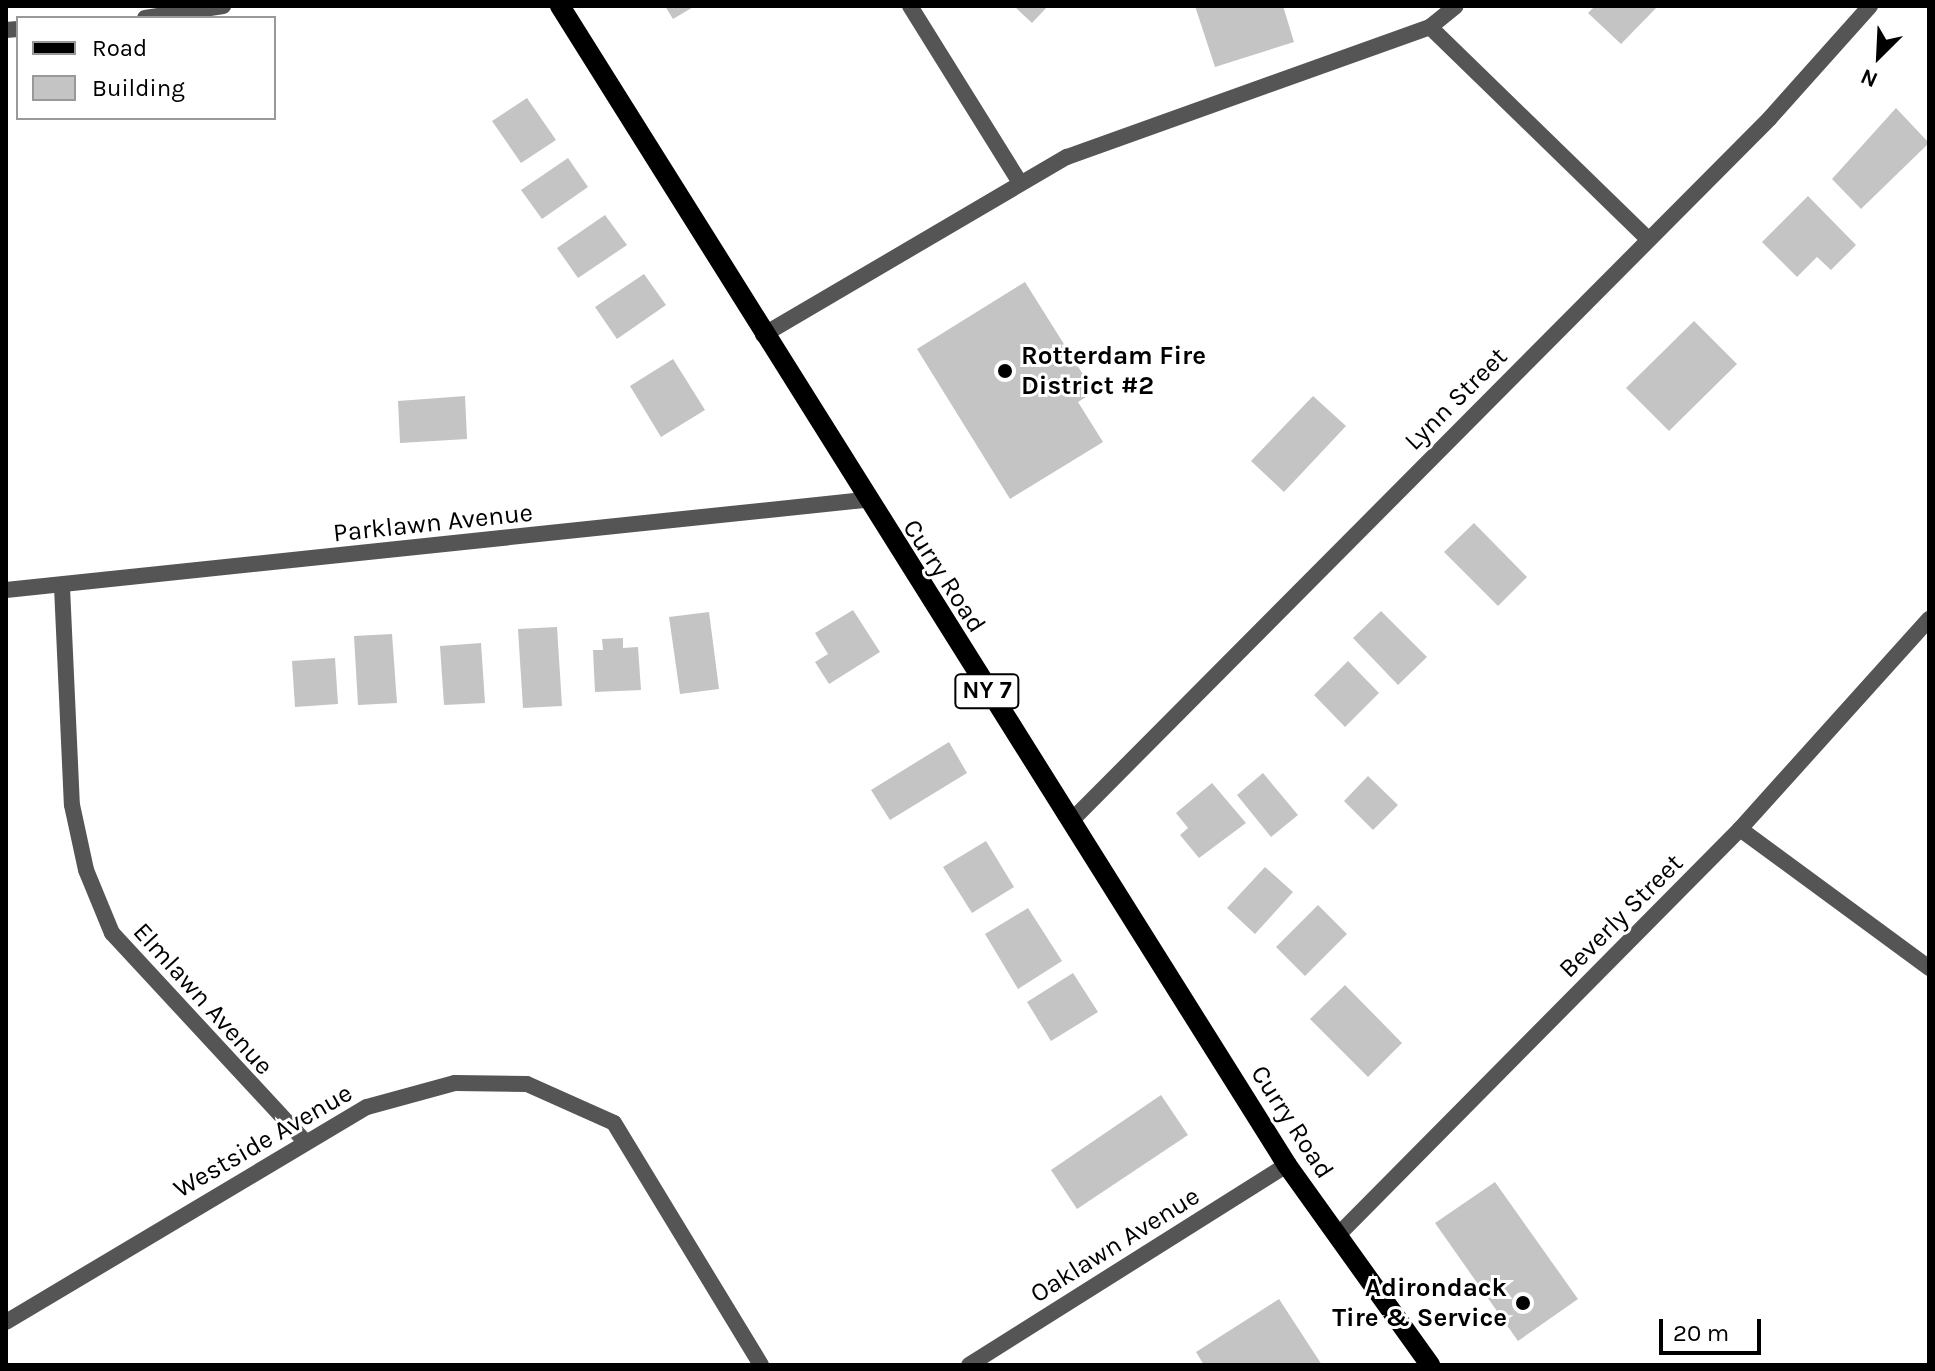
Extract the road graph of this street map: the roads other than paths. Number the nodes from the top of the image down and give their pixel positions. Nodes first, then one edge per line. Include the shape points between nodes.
1 (223, 6) edge
2 (560, 6) edge
3 (910, 6) edge
4 (1456, 6) edge
5 (1870, 6) edge
6 (158, 16) edge
7 (1430, 27) junction
8 (1020, 183) junction
9 (1648, 239) junction
10 (763, 335) junction
11 (864, 500) junction
12 (62, 587) junction
13 (6, 590) edge
14 (1929, 619) edge
15 (1071, 821) junction
16 (1740, 829) junction
17 (1929, 968) edge
18 (304, 1140) junction
19 (1287, 1165) junction
20 (1337, 1236) junction
21 (6, 1322) edge
22 (761, 1365) edge
23 (969, 1365) edge
24 (1430, 1365) edge

1 - 6 street
2 - 10 main road, Curry Road / NY 7
3 - 8 street
4 - 7 street
5 - 9 street, Lynn Street
7 - 8 street via 1067,157
7 - 9 street
8 - 10 street
9 - 15 street, Lynn Street
10 - 11 main road, Curry Road / NY 7
11 - 12 street, Parklawn Avenue
11 - 15 main road, Curry Road / NY 7
12 - 13 street, Parklawn Avenue
12 - 18 street, Elmlawn Avenue via 72,805 86,870 112,933
14 - 16 street, Beverly Street
15 - 19 main road, Curry Road / NY 7
16 - 17 street
16 - 20 street, Beverly Street
18 - 21 street, Westside Avenue
18 - 22 street, Westside Avenue via 367,1107 455,1083 527,1084 614,1123
19 - 20 main road, Curry Road / NY 7
19 - 23 street, Oaklawn Avenue
20 - 24 main road, Curry Road / NY 7

